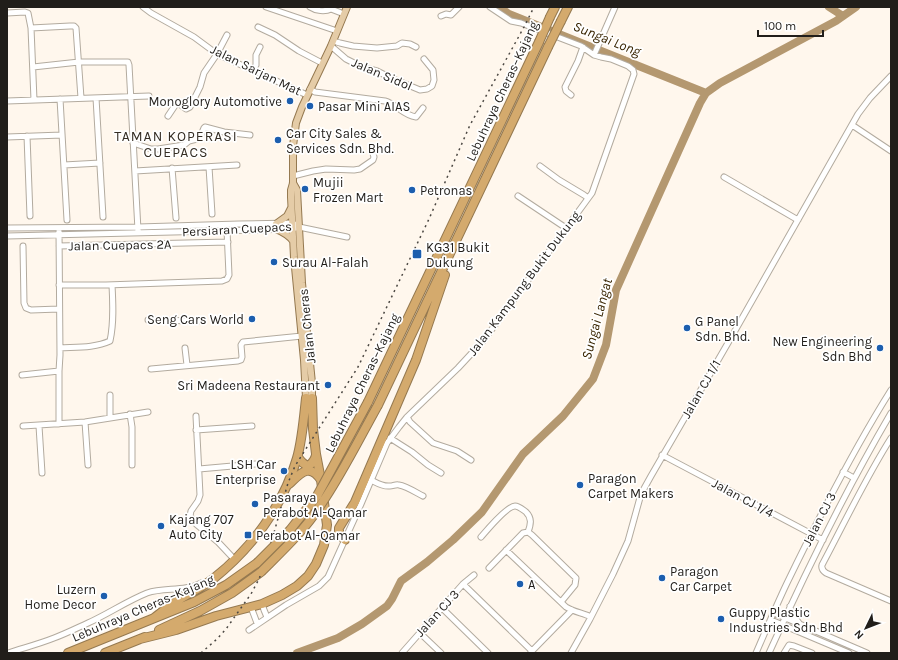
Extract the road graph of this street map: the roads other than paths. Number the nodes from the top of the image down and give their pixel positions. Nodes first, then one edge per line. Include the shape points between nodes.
1 (143, 7) edge
2 (266, 7) edge
3 (310, 7) edge
4 (347, 7) edge
5 (459, 7) edge
6 (490, 7) edge
7 (555, 7) edge
8 (568, 7) edge
9 (615, 7) edge
10 (7, 13) edge
11 (344, 14) junction
12 (441, 16) dead end
13 (258, 27) dead end
14 (31, 28) junction
15 (337, 31) junction
16 (226, 34) dead end
17 (332, 44) junction
18 (260, 47) dead end
19 (416, 47) dead end
20 (583, 48) junction
21 (217, 54) junction
22 (595, 54) junction
23 (424, 60) dead end
24 (79, 62) junction
25 (322, 63) junction
26 (33, 67) junction
27 (253, 70) junction
28 (891, 76) edge
29 (308, 92) junction
30 (572, 95) dead end
31 (149, 96) dead end
32 (131, 97) junction
33 (81, 98) junction
34 (96, 98) junction
35 (60, 99) junction
36 (34, 100) junction
37 (7, 101) edge
38 (424, 108) dead end
39 (168, 116) dead end
40 (852, 125) junction
41 (62, 134) junction
42 (250, 135) dead end
43 (27, 136) junction
44 (7, 137) edge
45 (133, 143) junction
46 (372, 150) dead end
47 (891, 151) edge
48 (100, 163) junction
49 (64, 165) junction
50 (237, 165) dead end
51 (540, 166) dead end
52 (208, 167) junction
53 (172, 168) junction
54 (135, 171) junction
55 (724, 177) dead end
56 (293, 180) junction
57 (518, 196) dead end
58 (588, 198) junction
59 (292, 207) junction
60 (212, 214) dead end
61 (30, 216) dead end
62 (103, 217) dead end
63 (176, 218) dead end
64 (67, 220) dead end
65 (798, 220) junction
66 (276, 226) junction
67 (295, 226) junction
68 (138, 227) junction
69 (7, 228) edge
70 (59, 228) junction
71 (566, 228) junction
72 (227, 230) junction
73 (139, 233) junction
74 (59, 235) junction
75 (7, 236) edge
76 (347, 237) dead end
77 (457, 238) junction
78 (293, 241) junction
79 (228, 242) junction
80 (23, 246) dead end
81 (59, 246) junction
82 (59, 285) junction
83 (112, 285) junction
84 (59, 309) junction
85 (148, 320) dead end
86 (198, 321) dead end
87 (302, 336) junction
88 (60, 348) junction
89 (185, 348) dead end
90 (187, 365) junction
91 (151, 369) dead end
92 (59, 371) junction
93 (22, 375) dead end
94 (891, 390) edge
95 (110, 394) dead end
96 (309, 398) junction
97 (148, 412) dead end
98 (130, 414) junction
99 (891, 414) edge
100 (196, 416) dead end
101 (407, 417) junction
102 (110, 418) junction
103 (85, 422) junction
104 (59, 424) junction
105 (23, 426) dead end
106 (40, 426) junction
107 (252, 426) dead end
108 (196, 430) junction
109 (390, 438) junction
110 (891, 438) edge
111 (316, 454) junction
112 (662, 455) junction
113 (298, 457) junction
114 (471, 460) dead end
115 (255, 464) dead end
116 (88, 465) dead end
117 (132, 465) dead end
118 (199, 469) junction
119 (843, 472) junction
120 (42, 473) dead end
121 (441, 473) dead end
122 (854, 478) junction
123 (322, 480) junction
124 (371, 480) junction
125 (287, 486) junction
126 (423, 496) dead end
127 (528, 532) junction
128 (811, 534) junction
129 (481, 536) dead end
130 (345, 540) junction
131 (823, 540) junction
132 (506, 550) junction
133 (235, 560) junction
134 (489, 568) dead end
135 (474, 575) dead end
136 (215, 577) junction
137 (463, 584) junction
138 (891, 601) edge
139 (561, 602) junction
140 (262, 604) junction
141 (790, 606) junction
142 (251, 607) junction
143 (442, 608) junction
144 (572, 610) junction
145 (774, 613) junction
146 (267, 617) junction
147 (591, 617) junction
148 (154, 618) junction
149 (785, 618) junction
150 (770, 620) junction
151 (257, 623) junction
152 (800, 624) junction
153 (782, 625) junction
154 (249, 630) dead end
155 (793, 630) junction
156 (420, 633) junction
157 (776, 637) junction
158 (140, 639) junction
159 (532, 652) edge
160 (8, 653) edge
161 (68, 653) edge
162 (105, 653) edge
163 (402, 653) edge
164 (441, 653) edge
165 (488, 653) edge
166 (571, 653) edge
167 (756, 653) edge
168 (769, 653) edge
169 (784, 653) edge
170 (812, 653) edge
171 (849, 653) edge
172 (867, 653) edge

1 - 21 street, Jalan Sarjan Mat via 194,37
2 - 15 street
3 - 11 street via 326,11 331,9
4 - 11 main road, Jalan Cheras
5 - 12 street via 452,14
6 - 20 street via 511,21
7 - 148 highway, Lebuhraya Cheras–Kajang, bridge via 368,402 317,496 290,530 257,563 226,585 194,602
8 - 77 highway, Lebuhraya Cheras–Kajang, bridge
9 - 22 street
10 - 14 street via 28,13
11 - 15 main road, Jalan Cheras
13 - 25 street
14 - 24 street via 74,26
14 - 26 street
15 - 17 main road, Jalan Cheras
16 - 21 street
17 - 19 street via 377,48 402,43
17 - 23 street, Jalan Sidol via 346,59 420,90 432,86 434,80 433,70
17 - 25 main road, Jalan Cheras
18 - 27 street
20 - 22 street
20 - 30 street via 565,87
21 - 27 street, Jalan Sarjan Mat
21 - 39 street via 204,73 190,107 186,109 178,103
22 - 58 street, Jalan Kampung Bukit Dukung via 628,66 634,74 592,193
24 - 26 street
24 - 32 street via 128,62
24 - 33 street
25 - 29 main road, Jalan Cheras
26 - 36 street
27 - 29 street, Jalan Sarjan Mat via 275,81
28 - 40 street, Jalan CJ 1/1 via 867,102
29 - 38 street, Jalan Sarjan Mat via 390,102 413,117
29 - 56 main road, Jalan Cheras via 295,128
31 - 32 street
32 - 34 street
32 - 45 street
33 - 34 street
33 - 35 street
34 - 48 street
35 - 36 street
35 - 41 street
36 - 37 street
40 - 47 street
40 - 65 street, Jalan CJ 1/1
41 - 43 street
41 - 49 street
42 - 45 street via 206,127 197,139 184,145 151,149
43 - 44 street
43 - 61 street
45 - 54 street
46 - 56 street via 373,160 360,169 313,171
48 - 49 street
48 - 62 street
49 - 64 street
50 - 52 street
51 - 58 street
52 - 53 street
52 - 60 street
53 - 54 street
53 - 63 street
54 - 68 street
55 - 65 street
56 - 59 main road, Jalan Cheras
56 - 67 main road, Jalan Cheras via 297,190
57 - 71 street
58 - 71 street, Jalan Kampung Bukit Dukung
59 - 66 main road
59 - 67 main road, Jalan Cheras
65 - 112 street, Jalan CJ 1/1
66 - 67 street, Persiaran Cuepacs
66 - 68 street, Persiaran Cuepacs
66 - 72 street, Persiaran Cuepacs
66 - 78 main road
67 - 76 street, Persiaran Cuepacs
67 - 78 main road, Jalan Cheras
67 - 96 main road, Jalan Cheras via 312,383
68 - 70 street, Persiaran Cuepacs
68 - 73 street
69 - 70 street, Persiaran Cuepacs
70 - 74 street
71 - 101 street, Jalan Kampung Bukit Dukung via 484,340
72 - 73 street, Persiaran Cuepacs
72 - 79 street
73 - 74 street, Persiaran Cuepacs
74 - 75 street, Persiaran Cuepacs
74 - 81 street
77 - 130 highway via 416,360 355,502 339,528 339,534
77 - 158 highway, Lebuhraya Cheras–Kajang, bridge via 378,406 320,507 297,537 261,572 232,593
78 - 87 main road, Jalan Cheras
79 - 81 street, Jalan Cuepacs 2A
79 - 83 street via 229,275 222,281
80 - 84 street via 26,308
81 - 82 street
82 - 83 street
82 - 84 street
83 - 88 street via 110,340 86,347
84 - 88 street
85 - 86 street
87 - 90 street via 243,342 241,360
87 - 96 main road, Jalan Cheras
88 - 92 street
89 - 90 street
90 - 91 street
92 - 93 street
92 - 104 street
94 - 119 street, Jalan CJ 3
95 - 102 street
96 - 111 highway
96 - 113 highway
97 - 98 street
98 - 102 street
98 - 117 street
99 - 122 street, Jalan CJ 3
100 - 108 street
101 - 109 street, Jalan Kampung Bukit Dukung
101 - 114 street via 434,443 458,451
102 - 103 street
103 - 104 street
103 - 116 street
104 - 106 street
105 - 106 street
106 - 120 street
107 - 108 street
108 - 118 street
109 - 121 street
109 - 124 street, Jalan Kampung Bukit Dukung
110 - 138 street via 822,565 822,570
111 - 113 highway via 315,460 308,466
111 - 123 highway
112 - 128 street, Jalan CJ 1/4
112 - 147 street, Jalan CJ 1/1 via 643,489 628,540
113 - 125 highway
115 - 118 street
118 - 133 street via 200,495 190,516
119 - 122 street
119 - 128 street, Jalan CJ 3
122 - 131 street, Jalan CJ 3
123 - 125 highway via 313,472 307,471
123 - 140 highway via 327,525 324,545 316,564 297,586
124 - 126 street via 386,486 400,485
124 - 130 street, Jalan Kampung Bukit Dukung
125 - 133 highway via 258,535
127 - 129 street via 531,519 519,507 514,506 508,508
127 - 132 street via 523,533
127 - 139 street via 576,578 575,585
128 - 131 street, Jalan CJ 1/4
128 - 145 street, Jalan CJ 3
130 - 146 street, Jalan Kampung Bukit Dukung via 328,577 319,586
131 - 141 street, Jalan CJ 3
132 - 134 street
132 - 139 street
133 - 136 highway
135 - 137 street, Jalan CJ 3
136 - 148 highway
136 - 160 street via 188,588 153,591 54,638
137 - 143 street, Jalan CJ 3
137 - 159 street
139 - 144 street
140 - 142 highway
140 - 146 street
141 - 149 street, Jalan CJ 3
141 - 152 street
142 - 151 street
142 - 158 highway
143 - 156 street, Jalan CJ 3
143 - 165 street
144 - 147 street
144 - 159 street
145 - 149 street
145 - 150 street, Jalan CJ 3
146 - 151 street, Jalan Kampung Bukit Dukung
147 - 166 street, Jalan CJ 1/1
148 - 161 highway, Lebuhraya Cheras–Kajang
149 - 152 street
149 - 153 street, Jalan CJ 3
150 - 153 street
150 - 167 street, Jalan CJ 3
151 - 154 street, Jalan Kampung Bukit Dukung
152 - 172 street
153 - 155 street
153 - 157 street, Jalan CJ 3
155 - 157 street
155 - 171 street
156 - 163 street, Jalan CJ 3
156 - 164 street
157 - 168 street, Jalan CJ 3
158 - 162 highway, Lebuhraya Cheras–Kajang
169 - 170 street via 789,646

